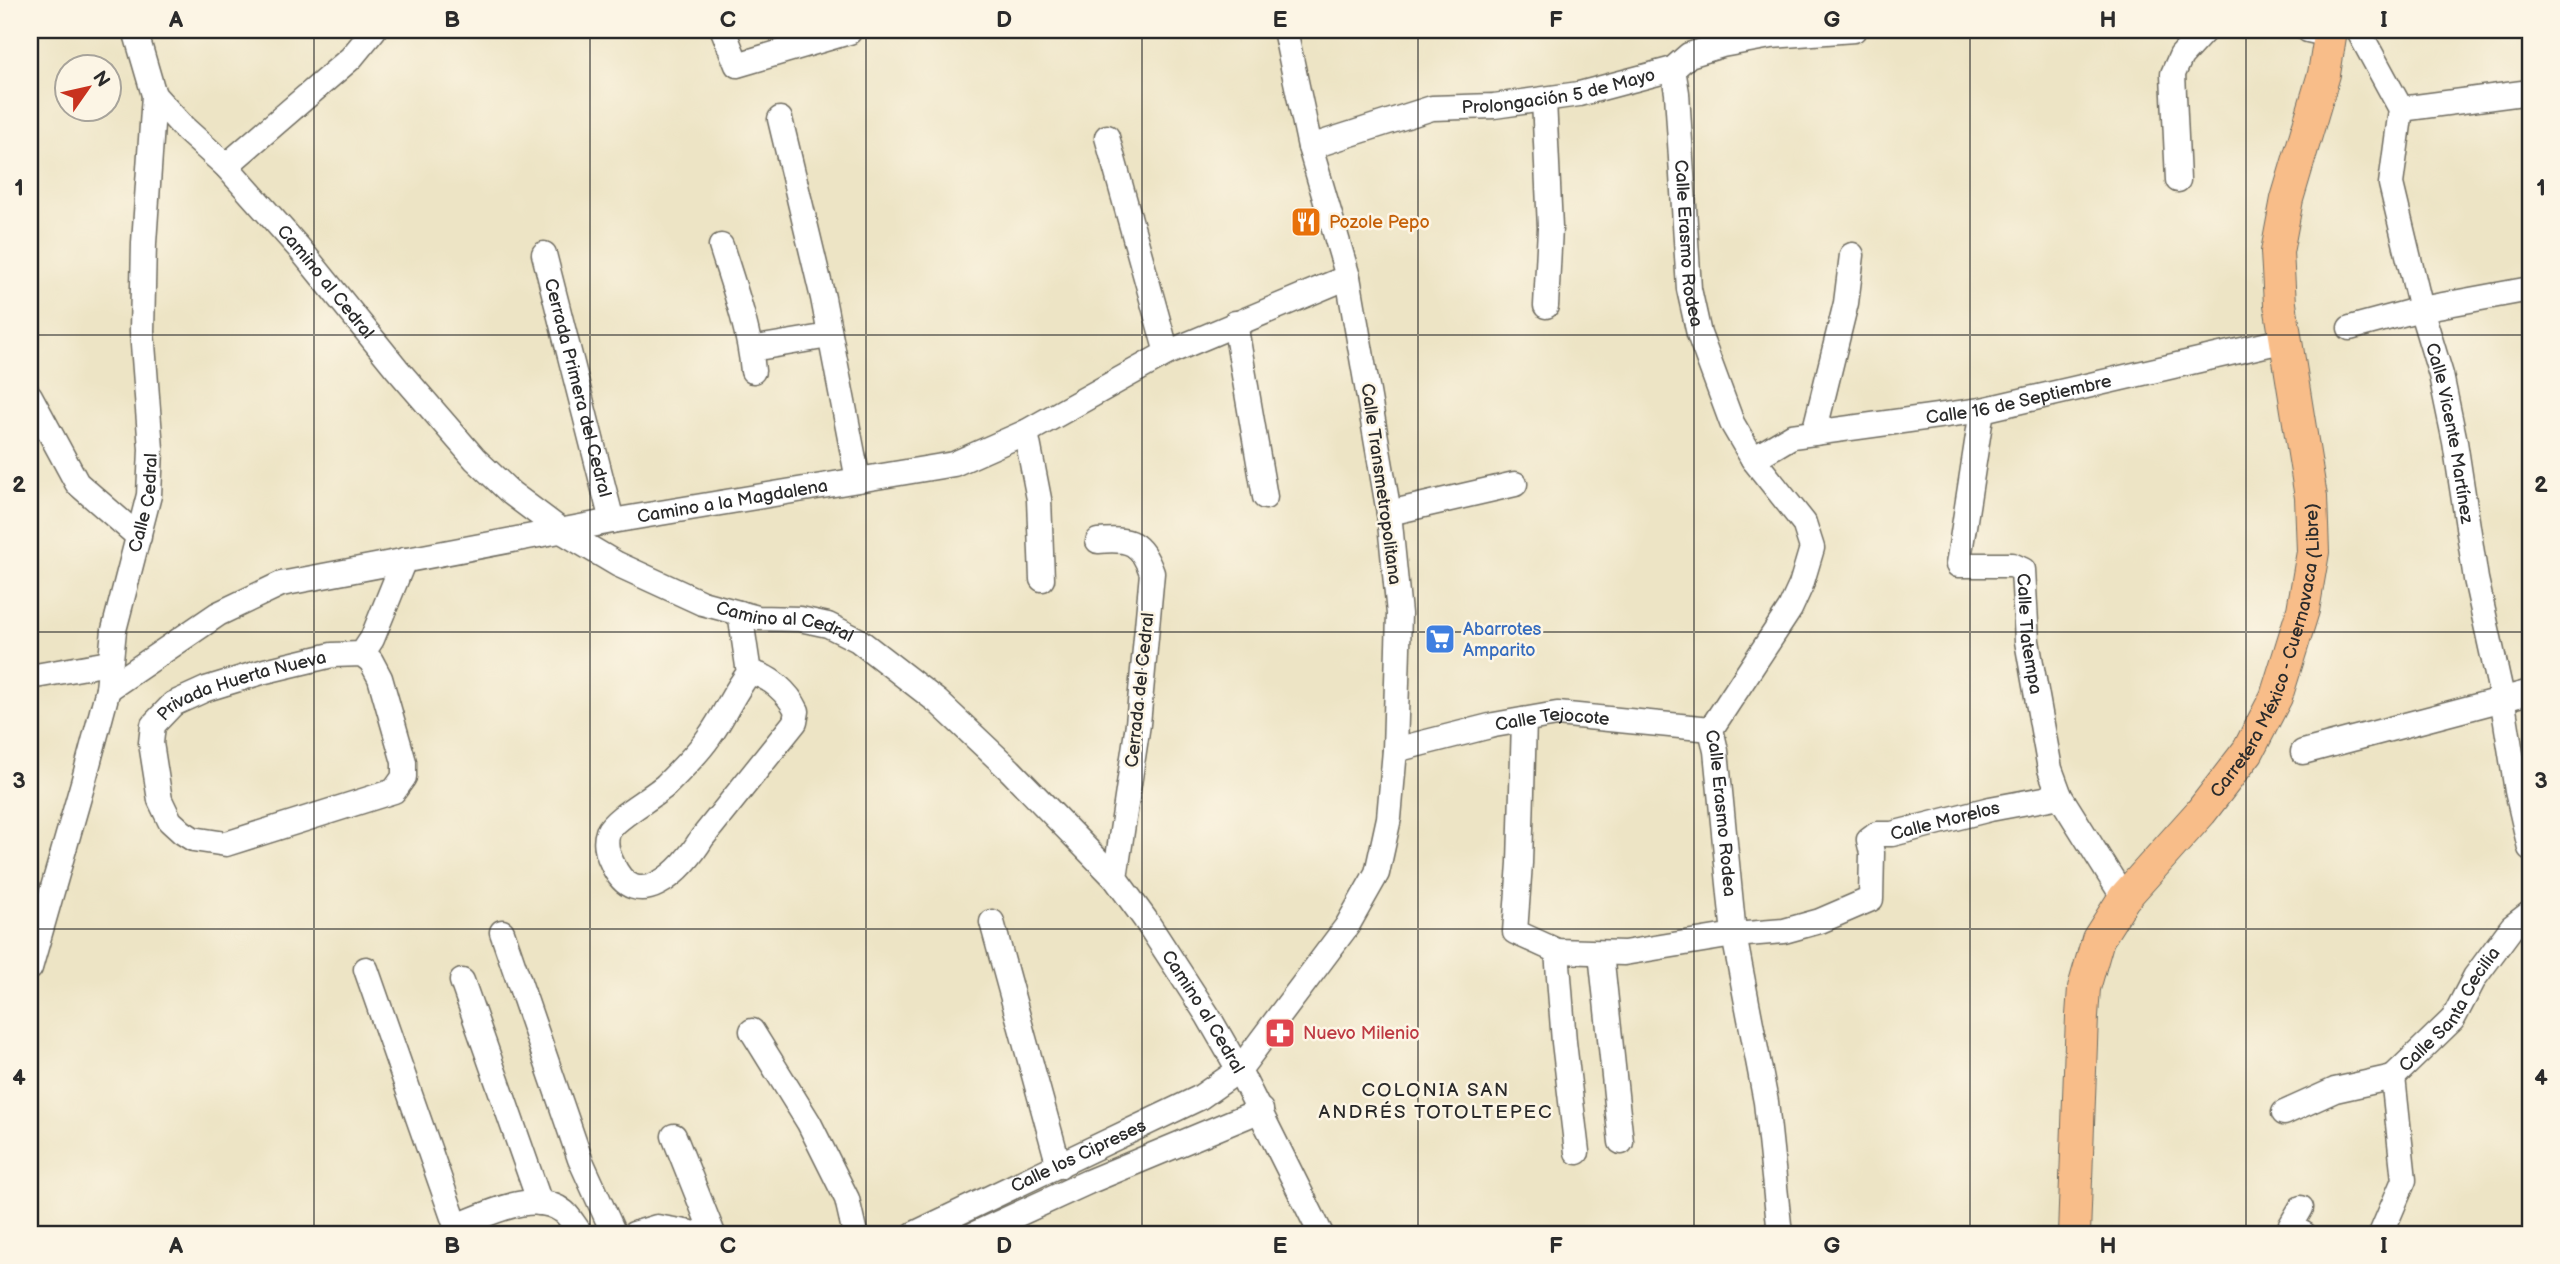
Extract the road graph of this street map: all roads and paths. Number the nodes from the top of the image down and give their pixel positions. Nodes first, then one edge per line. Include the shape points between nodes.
1 (135, 30) edge
2 (374, 30) edge
3 (723, 30) edge
4 (848, 30) edge
5 (1285, 30) edge
6 (2205, 30) edge
7 (1848, 31) edge
8 (2332, 31) edge
9 (1673, 69) junction
10 (2530, 92) edge
11 (154, 95) junction
12 (1545, 100) junction
13 (2401, 109) junction
14 (780, 119) dead end
15 (1107, 137) dead end
16 (1310, 147) junction
17 (226, 166) junction
18 (2178, 180) dead end
19 (721, 246) dead end
20 (544, 254) dead end
21 (1852, 255) dead end
22 (1348, 276) junction
23 (2530, 289) edge
24 (1546, 306) dead end
25 (2421, 309) junction
26 (1235, 323) junction
27 (2350, 328) dead end
28 (829, 336) junction
29 (2286, 340) junction
30 (1167, 353) junction
31 (30, 396) edge
32 (1982, 410) junction
33 (1026, 432) junction
34 (1814, 433) junction
35 (1753, 459) junction
36 (858, 480) junction
37 (1515, 484) dead end
38 (1265, 497) dead end
39 (1389, 513) junction
40 (612, 521) junction
41 (563, 531) junction
42 (139, 537) junction
43 (1098, 541) dead end
44 (404, 560) junction
45 (1042, 579) dead end
46 (740, 613) junction
47 (362, 654) junction
48 (109, 663) junction
49 (749, 674) junction
50 (30, 677) edge
51 (107, 689) junction
52 (2530, 692) edge
53 (2502, 697) junction
54 (1524, 720) junction
55 (1712, 729) junction
56 (1395, 750) junction
57 (2303, 752) dead end
58 (2060, 796) junction
59 (2530, 848) edge
60 (1115, 878) junction
61 (2124, 898) junction
62 (2530, 914) edge
63 (992, 922) dead end
64 (502, 932) dead end
65 (1734, 935) junction
66 (1557, 951) junction
67 (1601, 953) junction
68 (30, 968) edge
69 (366, 970) dead end
70 (462, 981) dead end
71 (752, 1031) dead end
72 (1239, 1070) junction
73 (2393, 1077) junction
74 (1261, 1110) junction
75 (2284, 1113) dead end
76 (674, 1136) dead end
77 (1621, 1142) dead end
78 (1577, 1152) dead end
79 (1059, 1166) junction
80 (540, 1203) junction
81 (2301, 1208) dead end
82 (456, 1230) edge
83 (581, 1234) edge
84 (614, 1234) edge
85 (634, 1234) edge
86 (697, 1234) edge
87 (713, 1234) edge
88 (855, 1234) edge
89 (914, 1234) edge
90 (975, 1234) edge
91 (1321, 1234) edge
92 (1780, 1234) edge
93 (2074, 1234) edge
94 (2304, 1234) edge
95 (2381, 1234) edge

1 - 11 street, Calle Cedral
2 - 17 street via 351,58
3 - 4 street via 737,65
5 - 16 street, Calle Transmetropolitana
6 - 18 street via 2181,56 2173,74
7 - 9 street, Prolongación 5 de Mayo via 1771,36 1723,45 1689,55
8 - 13 street
8 - 29 main road, Carretera México - Cuernavaca (Libre) via 2280,225 2278,278
9 - 12 street, Prolongación 5 de Mayo
9 - 35 street, Calle Erasmo Rodea via 1689,289 1715,381 1732,424
10 - 13 street
11 - 17 street, Camino al Cedral
11 - 42 street, Calle Cedral via 142,331 151,449 149,495
12 - 16 street, Prolongación 5 de Mayo via 1432,108
12 - 24 street via 1550,228
13 - 25 street, Calle Vicente Martínez via 2391,184
14 - 28 street
15 - 30 street
16 - 22 street, Calle Transmetropolitana
17 - 41 street, Camino al Cedral via 475,458 511,493
19 - 28 street via 752,360
20 - 40 street, Cerrada Primera del Cedral
21 - 34 street via 1846,303
22 - 26 street, Camino a la Magdalena
22 - 39 street, Calle Transmetropolitana
23 - 25 street
25 - 27 street
25 - 53 street, Calle Vicente Martínez via 2441,375 2476,579
26 - 30 street, Camino a la Magdalena
26 - 38 street
28 - 36 street
29 - 32 street, Calle 16 de Septiembre
29 - 61 main road, Carretera México - Cuernavaca (Libre) via 2313,524 2294,642 2276,696 2248,751 2202,812
30 - 33 street, Camino a la Magdalena
31 - 42 street via 77,483
32 - 34 street, Calle 16 de Septiembre
32 - 58 street, Calle Tlatempa via 1958,565 2012,565 2023,570 2027,641 2045,747
33 - 36 street, Camino a la Magdalena via 954,464
33 - 45 street via 1039,499
34 - 35 street, Calle 16 de Septiembre via 1792,436
35 - 55 street, Calle Erasmo Rodea via 1804,523 1812,548 1790,609
36 - 40 street, Camino a la Magdalena
37 - 39 street
39 - 56 street, Calle Transmetropolitana via 1399,614
40 - 41 street, Camino a la Magdalena
41 - 44 street, Camino a la Magdalena
41 - 46 street, Camino al Cedral via 617,564 702,603
42 - 48 street, Calle Cedral
43 - 60 street, Cerrada del Cedral via 1122,539 1134,544 1146,555 1152,573 1138,724
44 - 47 street
44 - 51 street, Camino a la Magdalena via 268,589 218,614
46 - 49 street
46 - 60 street, Camino al Cedral via 828,625 858,640 938,702
47 - 47 street, Privada Huerta Nueva via 332,655 265,671 173,704 153,726 151,743 160,800 170,821 193,839 226,844 394,791 404,776 404,762 380,678
48 - 50 street
48 - 51 street, Calle Cedral
49 - 49 street via 709,737 668,783 608,832 608,854 623,882 649,888 691,857 795,722 792,700 759,674
51 - 68 street, Calle Cedral
52 - 53 street
53 - 57 street
53 - 59 street, Calle Vicente Martínez
54 - 55 street, Calle Tejocote via 1557,714
54 - 56 street, Calle Tejocote
54 - 66 street via 1515,932
55 - 65 street, Calle Erasmo Rodea
56 - 72 street, Calle Transmetropolitana via 1389,818 1377,873 1347,926
58 - 61 street, Calle Tlatempa
58 - 65 street, Calle Morelos via 1877,834 1869,840 1873,895 1866,903 1784,931
60 - 72 street, Camino al Cedral
61 - 93 main road, Carretera México - Cuernavaca (Libre) via 2098,939 2084,988
62 - 73 street, Calle Santa Cecilia via 2512,927 2474,977 2453,1019
63 - 79 street
64 - 84 street via 580,1159
65 - 67 street
65 - 92 street, Calle Erasmo Rodea via 1766,1102
66 - 67 street
66 - 78 street
67 - 77 street
69 - 82 street
70 - 80 street
71 - 88 street via 809,1123 847,1199
72 - 74 street, Camino al Cedral
72 - 79 street, Calle los Cipreses via 1199,1098
73 - 75 street via 2335,1090
73 - 95 street, Calle Santa Cecilia via 2404,1180
74 - 90 street, Calle los Cipreses
74 - 91 street, Camino al Cedral
76 - 87 street
79 - 89 street, Calle los Cipreses
80 - 82 street via 514,1205
80 - 83 street via 564,1211
81 - 94 street via 2290,1227
85 - 86 street via 657,1227

